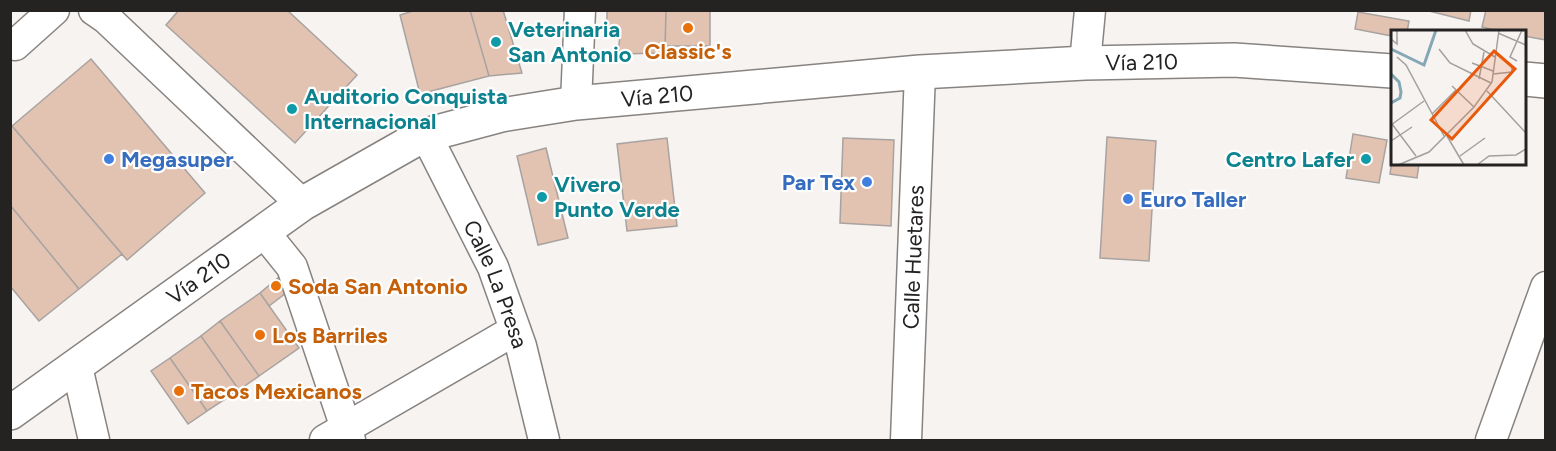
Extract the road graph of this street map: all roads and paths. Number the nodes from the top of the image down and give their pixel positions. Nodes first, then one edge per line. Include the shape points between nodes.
1 (54, 10) edge
2 (94, 10) edge
3 (580, 10) edge
4 (1090, 10) edge
5 (15, 45) dead end
6 (1085, 63) junction
7 (1391, 71) edge
8 (920, 72) junction
9 (1526, 80) edge
10 (1545, 81) edge
11 (576, 103) junction
12 (426, 135) junction
13 (302, 204) junction
14 (263, 231) junction
15 (1545, 287) edge
16 (515, 330) junction
17 (77, 367) junction
18 (10, 413) edge
19 (340, 436) edge
20 (94, 441) edge
21 (544, 441) edge
22 (906, 441) edge
23 (1491, 441) edge

1 - 5 street
2 - 13 street
3 - 11 street
4 - 6 street
6 - 7 main road, Vía 210 via 1234,60
6 - 8 main road, Vía 210
8 - 11 main road, Vía 210
8 - 22 street, Calle Huetares
9 - 10 main road
11 - 12 main road, Vía 210 via 501,115
12 - 13 main road, Vía 210
12 - 16 street, Calle La Presa via 493,267
13 - 14 main road, Vía 210
14 - 17 main road, Vía 210
14 - 19 street via 291,267
15 - 23 street
16 - 19 street
16 - 21 street, Calle La Presa
17 - 18 main road, Vía 210
17 - 20 street

